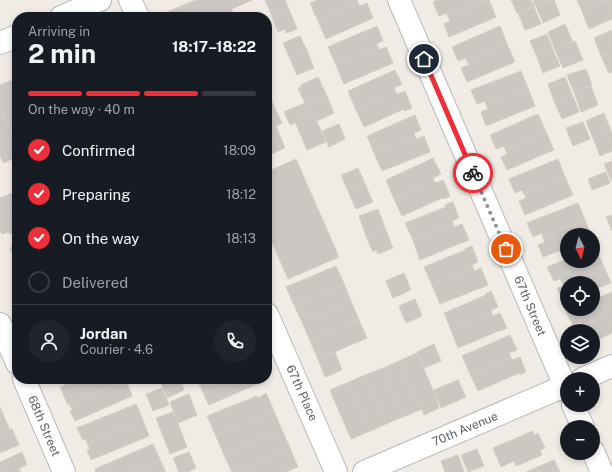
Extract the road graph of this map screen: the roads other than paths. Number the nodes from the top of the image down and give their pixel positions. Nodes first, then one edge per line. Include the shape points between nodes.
1 (100, 0) edge
2 (130, 0) edge
3 (399, 0) edge
4 (72, 12) edge
5 (136, 12) edge
6 (12, 38) edge
7 (0, 44) edge
8 (0, 324) edge
9 (272, 325) edge
10 (12, 352) edge
11 (612, 366) edge
12 (563, 372) edge
13 (600, 373) edge
14 (26, 384) edge
15 (560, 393) edge
16 (597, 460) edge
17 (64, 472) edge
18 (336, 472) edge
19 (364, 472) edge
20 (602, 472) edge

1 - 4 street
2 - 5 street
3 - 12 street, 67th Street
6 - 7 street
8 - 10 street
9 - 18 street, 67th Place
11 - 13 street, 70th Avenue
14 - 17 street, 68th Street
15 - 19 street, 70th Avenue
16 - 20 street

